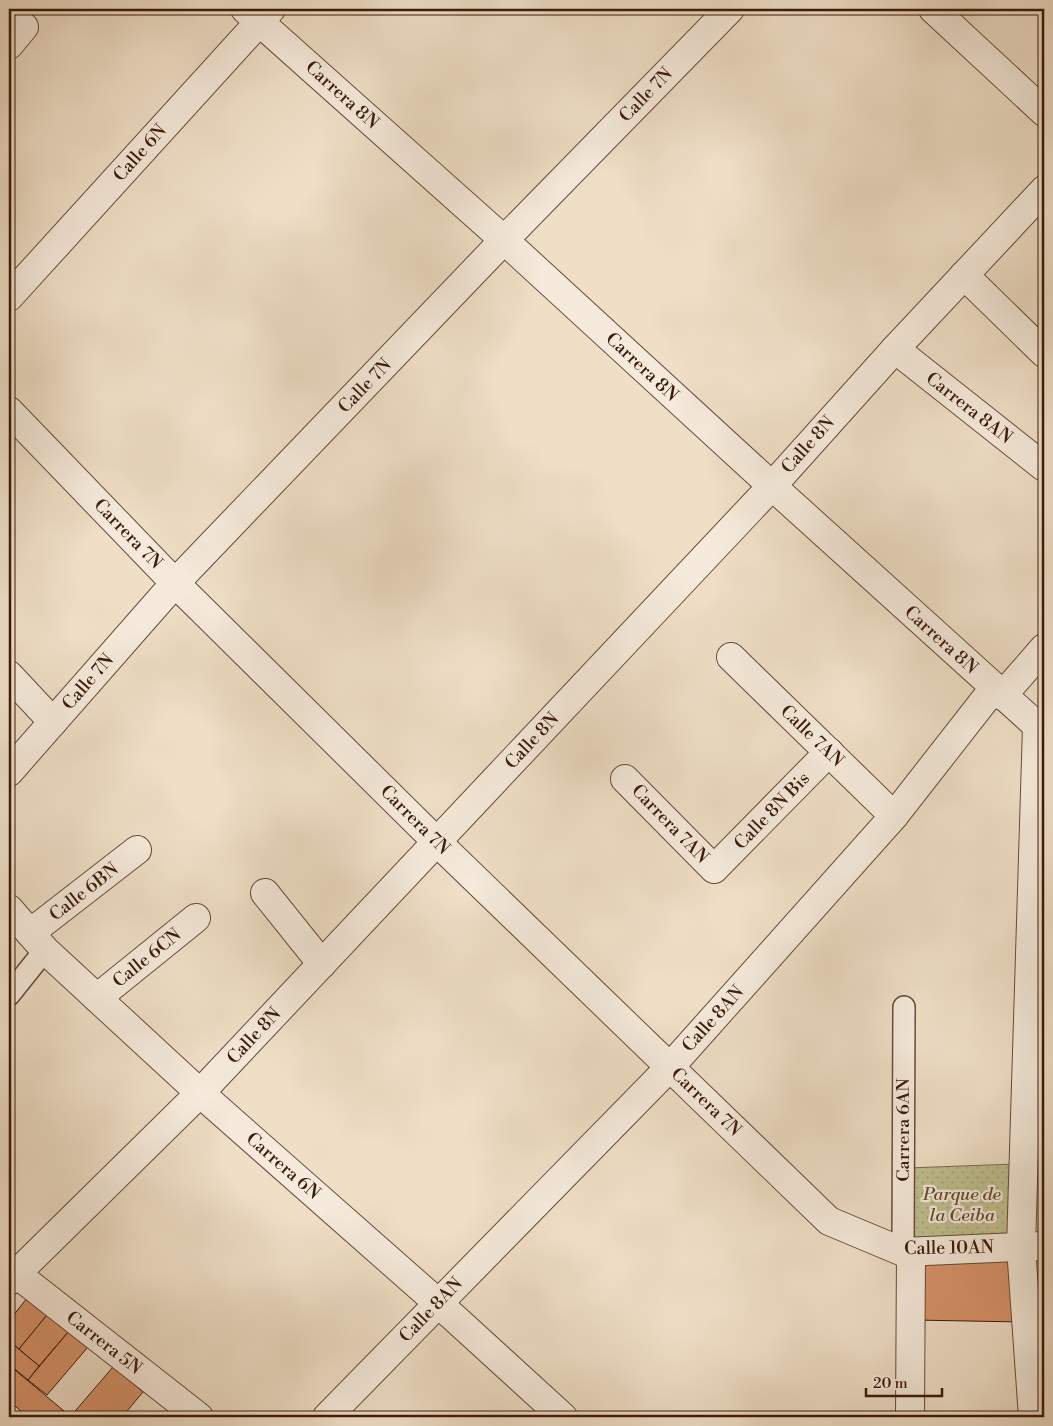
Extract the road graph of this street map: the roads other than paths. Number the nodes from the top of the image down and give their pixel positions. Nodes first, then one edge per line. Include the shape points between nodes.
1 (730, 9) edge
2 (933, 9) edge
3 (259, 13) edge
4 (1044, 112) edge
5 (1044, 190) edge
6 (504, 240) junction
7 (964, 275) junction
8 (9, 297) edge
9 (895, 349) junction
10 (1044, 353) edge
11 (9, 411) edge
12 (1044, 467) edge
13 (772, 486) junction
14 (175, 583) junction
15 (1044, 648) edge
16 (731, 656) dead end
17 (9, 675) edge
18 (998, 692) junction
19 (53, 722) junction
20 (1041, 730) edge
21 (829, 752) junction
22 (9, 772) edge
23 (625, 778) dead end
24 (894, 816) junction
25 (436, 842) junction
26 (137, 850) dead end
27 (714, 869) joint
28 (265, 893) dead end
29 (9, 909) edge
30 (196, 918) dead end
31 (38, 942) junction
32 (322, 964) junction
33 (9, 995) edge
34 (97, 998) junction
35 (904, 1007) dead end
36 (670, 1067) junction
37 (200, 1093) junction
38 (829, 1221) joint
39 (1033, 1246) edge
40 (907, 1252) junction
41 (11, 1275) edge
42 (438, 1303) junction
43 (1038, 1379) edge
44 (199, 1417) edge
45 (327, 1417) edge
46 (561, 1417) edge
47 (910, 1417) edge
48 (1033, 1417) edge

1 - 6 street, Calle 7N
2 - 4 street
3 - 6 street, Carrera 8N
3 - 8 street, Calle 6N
5 - 7 street, Calle 8N
6 - 13 street, Carrera 8N
6 - 14 street, Calle 7N
7 - 9 street, Calle 8N
7 - 10 street
9 - 12 street, Carrera 8AN
9 - 13 street, Calle 8N
11 - 14 street, Carrera 7N
13 - 18 street, Carrera 8N
13 - 25 street, Calle 8N
14 - 19 street, Calle 7N
14 - 25 street, Carrera 7N
15 - 18 street, Calle 8AN
16 - 21 street, Calle 7AN
17 - 19 street
18 - 20 street, Carrera 8N
18 - 24 street, Calle 8AN
19 - 22 street, Calle 7N
20 - 39 street
21 - 24 street, Calle 7AN
21 - 27 street, Calle 8N Bis
23 - 27 street, Carrera 7AN
24 - 36 street, Calle 8AN
25 - 32 street, Calle 8N
25 - 36 street, Carrera 7N
26 - 31 street, Calle 6BN
28 - 32 street
29 - 31 street, Carrera 6N
30 - 34 street, Calle 6CN
31 - 33 street
31 - 34 street, Carrera 6N
32 - 37 street, Calle 8N
34 - 37 street, Carrera 6N
35 - 40 street, Carrera 6AN
36 - 38 street, Carrera 7N
36 - 42 street, Calle 8AN
37 - 41 street, Calle 8N
37 - 42 street, Carrera 6N
38 - 40 street, Calle 10AN
39 - 40 street, Calle 10AN
39 - 43 street
40 - 47 street, Carrera 6AN
41 - 44 street, Carrera 5N
42 - 45 street, Calle 8AN
42 - 46 street, Carrera 6N
43 - 48 street

